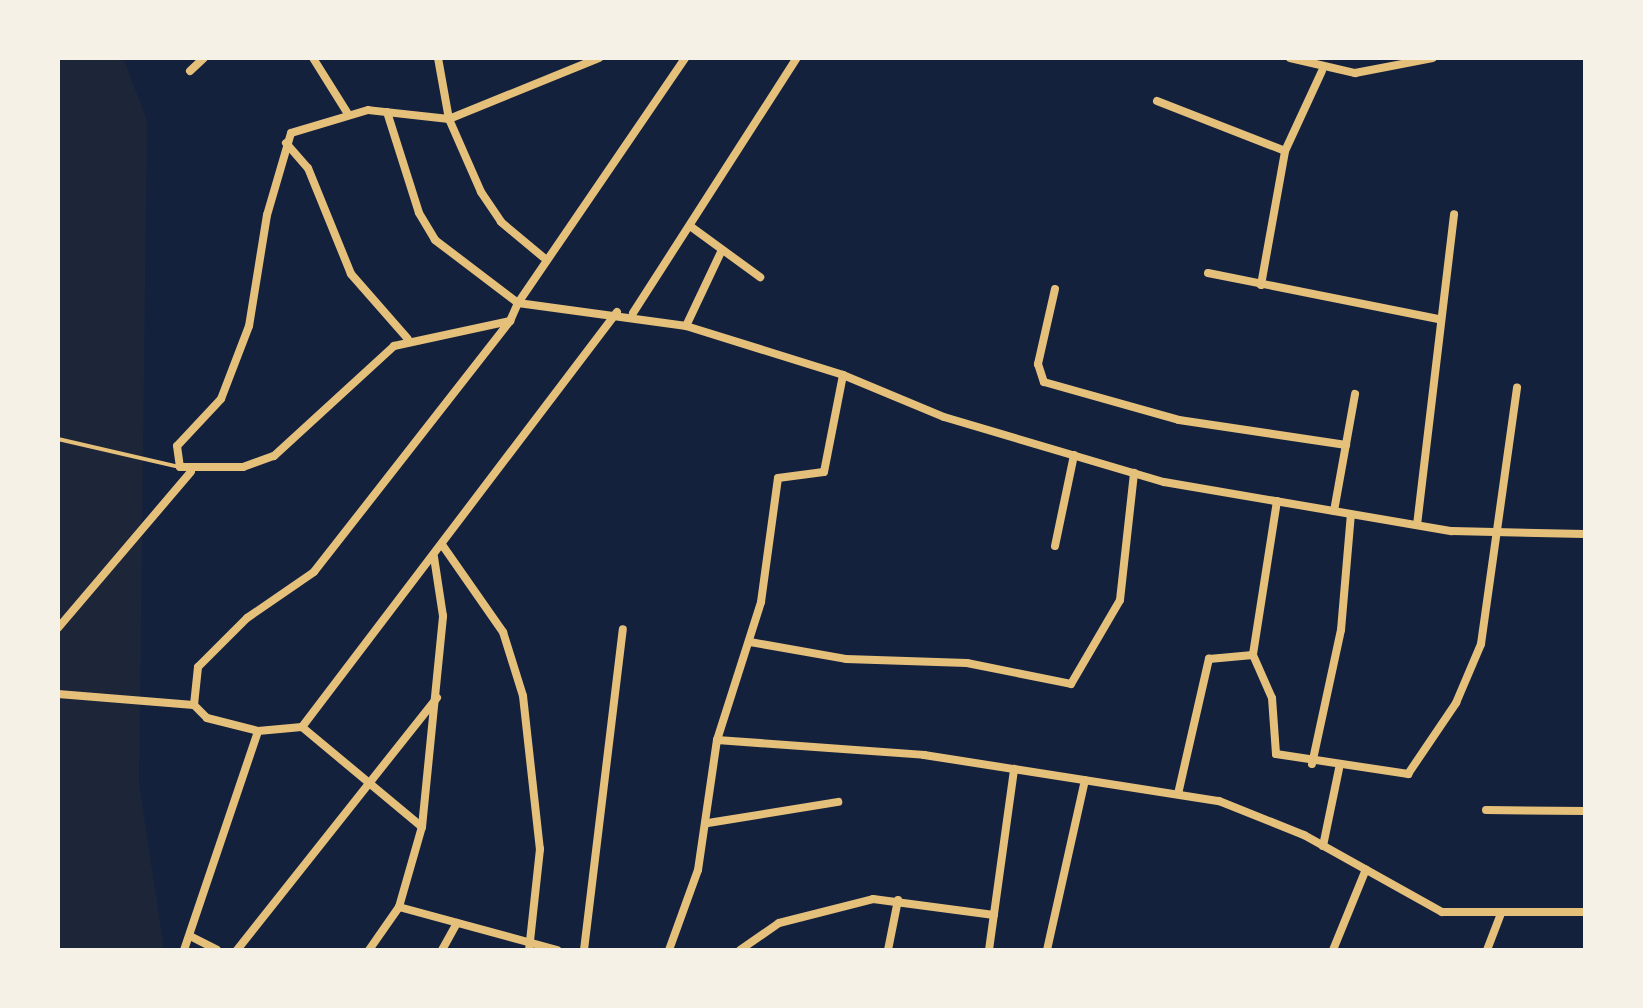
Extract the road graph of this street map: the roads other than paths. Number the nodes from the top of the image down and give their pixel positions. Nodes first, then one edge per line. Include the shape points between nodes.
1 (204, 58) edge
2 (313, 58) edge
3 (438, 58) edge
4 (599, 58) edge
5 (685, 58) edge
6 (797, 58) edge
7 (1290, 58) edge
8 (1433, 58) edge
9 (190, 71) dead end
10 (1322, 71) junction
11 (1157, 101) dead end
12 (387, 112) junction
13 (348, 114) junction
14 (449, 119) junction
15 (286, 143) junction
16 (1285, 151) junction
17 (1454, 214) dead end
18 (690, 226) junction
19 (722, 250) junction
20 (543, 257) junction
21 (1208, 273) dead end
22 (760, 277) dead end
23 (1261, 285) junction
24 (1055, 289) dead end
25 (518, 303) junction
26 (617, 312) junction
27 (633, 313) junction
28 (1439, 319) junction
29 (510, 321) junction
30 (686, 326) junction
31 (408, 339) junction
32 (843, 375) junction
33 (1517, 388) dead end
34 (1355, 394) dead end
35 (58, 439) edge
36 (1346, 445) junction
37 (1074, 455) junction
38 (180, 467) junction
39 (191, 472) junction
40 (1134, 473) junction
41 (1277, 501) junction
42 (1334, 511) junction
43 (1351, 514) junction
44 (1417, 525) junction
45 (1585, 534) edge
46 (1501, 535) junction
47 (443, 546) junction
48 (1055, 546) dead end
49 (434, 557) junction
50 (58, 628) edge
51 (623, 629) dead end
52 (750, 642) junction
53 (1253, 655) junction
54 (58, 694) edge
55 (437, 698) junction
56 (194, 705) junction
57 (302, 727) junction
58 (258, 731) junction
59 (717, 740) junction
60 (1312, 764) junction
61 (1014, 769) junction
62 (1339, 769) junction
63 (1085, 780) junction
64 (369, 783) junction
65 (1178, 794) junction
66 (838, 802) dead end
67 (1486, 810) dead end
68 (1585, 811) edge
69 (708, 823) junction
70 (422, 827) junction
71 (1323, 846) junction
72 (1366, 869) junction
73 (898, 900) junction
74 (399, 907) junction
75 (1585, 912) edge
76 (1501, 913) junction
77 (994, 915) junction
78 (457, 923) junction
79 (190, 936) junction
80 (530, 946) edge
81 (184, 950) edge
82 (217, 950) edge
83 (237, 950) edge
84 (369, 950) edge
85 (442, 950) edge
86 (557, 950) edge
87 (584, 950) edge
88 (669, 950) edge
89 (740, 950) edge
90 (888, 950) edge
91 (989, 950) edge
92 (1047, 950) edge
93 (1333, 950) edge
94 (1487, 950) edge

1 - 9 street
2 - 13 street
3 - 14 street
4 - 14 street
5 - 20 street
6 - 18 street
7 - 10 street
8 - 10 street via 1384,71
10 - 16 street
11 - 16 street
12 - 13 street
12 - 14 street
12 - 25 street via 419,213 435,240
13 - 15 street via 299,127
14 - 20 street via 501,222
15 - 31 street via 308,168 351,274
15 - 38 street via 249,326 221,399 177,446
16 - 23 street
17 - 28 street
18 - 19 street
18 - 27 street
19 - 22 street
19 - 30 street
20 - 25 street
21 - 23 street
23 - 28 street
24 - 36 street via 1038,364 1044,382 1179,420
25 - 26 street
25 - 29 street
26 - 27 street
26 - 47 street
27 - 30 street
28 - 44 street
29 - 31 street
29 - 56 street via 314,572 247,618 198,667
30 - 32 street
31 - 39 street via 274,456
32 - 37 street via 944,417
32 - 52 street via 824,472 778,478
33 - 46 street
34 - 36 street
35 - 38 lane
36 - 42 street
37 - 40 street
37 - 48 street
38 - 39 street
39 - 50 street
40 - 41 street
40 - 52 street via 1120,600 1071,684 967,663 846,659
41 - 42 street
41 - 53 street
42 - 43 street
43 - 44 street
43 - 60 street via 1341,630
44 - 46 street
45 - 46 street
46 - 62 street via 1471,675 1416,769 1400,775
47 - 49 street
47 - 80 street via 503,632 523,696 540,849
49 - 55 street via 443,616
49 - 57 street
51 - 87 street
52 - 59 street
53 - 60 street via 1272,698 1276,754
53 - 65 street via 1209,659
54 - 56 street
55 - 64 street
55 - 70 street
56 - 58 street via 207,718
57 - 58 street
57 - 64 street
58 - 79 street
59 - 61 street
59 - 69 street
60 - 62 street
61 - 63 street
61 - 77 street
62 - 71 street
63 - 65 street
63 - 92 street
64 - 70 street
64 - 83 street
65 - 71 street via 1219,801
66 - 69 street
67 - 68 street
69 - 88 street via 686,916
70 - 74 street
71 - 72 street
72 - 76 street via 1442,912
72 - 93 street
73 - 77 street
73 - 89 street via 804,913
73 - 90 street
74 - 78 street
74 - 84 street
75 - 76 street
76 - 94 street
77 - 91 street
78 - 80 street
78 - 85 street
79 - 81 street
79 - 82 street
80 - 86 street

